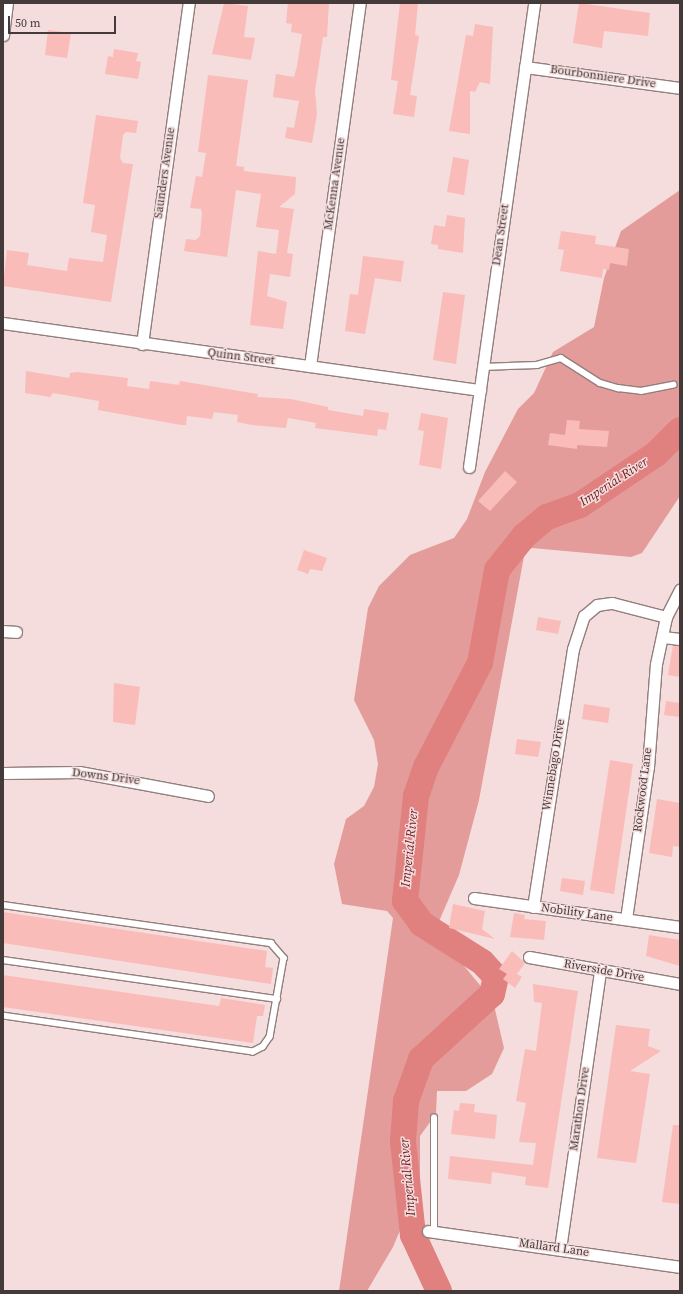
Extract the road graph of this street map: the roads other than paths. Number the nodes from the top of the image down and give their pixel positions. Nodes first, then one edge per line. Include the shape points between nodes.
1 (7, 3) edge
2 (188, 3) edge
3 (360, 3) edge
4 (534, 3) edge
5 (3, 36) edge
6 (525, 67) junction
7 (680, 88) edge
8 (3, 323) edge
9 (142, 344) junction
10 (310, 366) junction
11 (483, 367) junction
12 (673, 385) dead end
13 (480, 390) junction
14 (469, 467) dead end
15 (680, 589) edge
16 (666, 617) junction
17 (3, 631) edge
18 (16, 632) dead end
19 (663, 637) junction
20 (680, 639) edge
21 (3, 773) edge
22 (208, 796) dead end
23 (474, 898) dead end
24 (3, 905) edge
25 (532, 907) junction
26 (626, 919) junction
27 (680, 927) edge
28 (528, 957) dead end
29 (3, 960) edge
30 (600, 970) junction
31 (680, 984) edge
32 (277, 999) junction
33 (3, 1016) edge
34 (434, 1118) dead end
35 (431, 1232) joint
36 (560, 1249) junction
37 (680, 1267) edge

1 - 5 street
2 - 9 street, Saunders Avenue
3 - 10 street, McKenna Avenue
4 - 6 street, Dean Street
6 - 7 street, Bourbonniere Drive
6 - 11 street, Dean Street
8 - 9 street, Quinn Street
9 - 10 street, Quinn Street
10 - 13 street, Quinn Street
11 - 12 lane via 537,365 561,358 600,383 618,388 641,391
11 - 13 street, Dean Street
13 - 14 street, Dean Street
15 - 16 street
16 - 19 street, Rockwood Lane
16 - 25 street, Winnebago Drive via 612,603 597,605 584,616 572,656
17 - 18 street
19 - 20 street
19 - 26 street, Rockwood Lane via 656,664 648,768
21 - 22 street, Downs Drive via 79,772
23 - 25 street, Nobility Lane
24 - 32 lane via 271,943 284,958
25 - 26 street, Nobility Lane
26 - 27 street, Nobility Lane
28 - 30 street, Riverside Drive
29 - 32 lane
30 - 31 street, Riverside Drive
30 - 36 street, Marathon Drive
32 - 33 lane via 270,1037 263,1047 253,1052
34 - 35 lane
35 - 36 street, Mallard Lane
36 - 37 street, Mallard Lane

